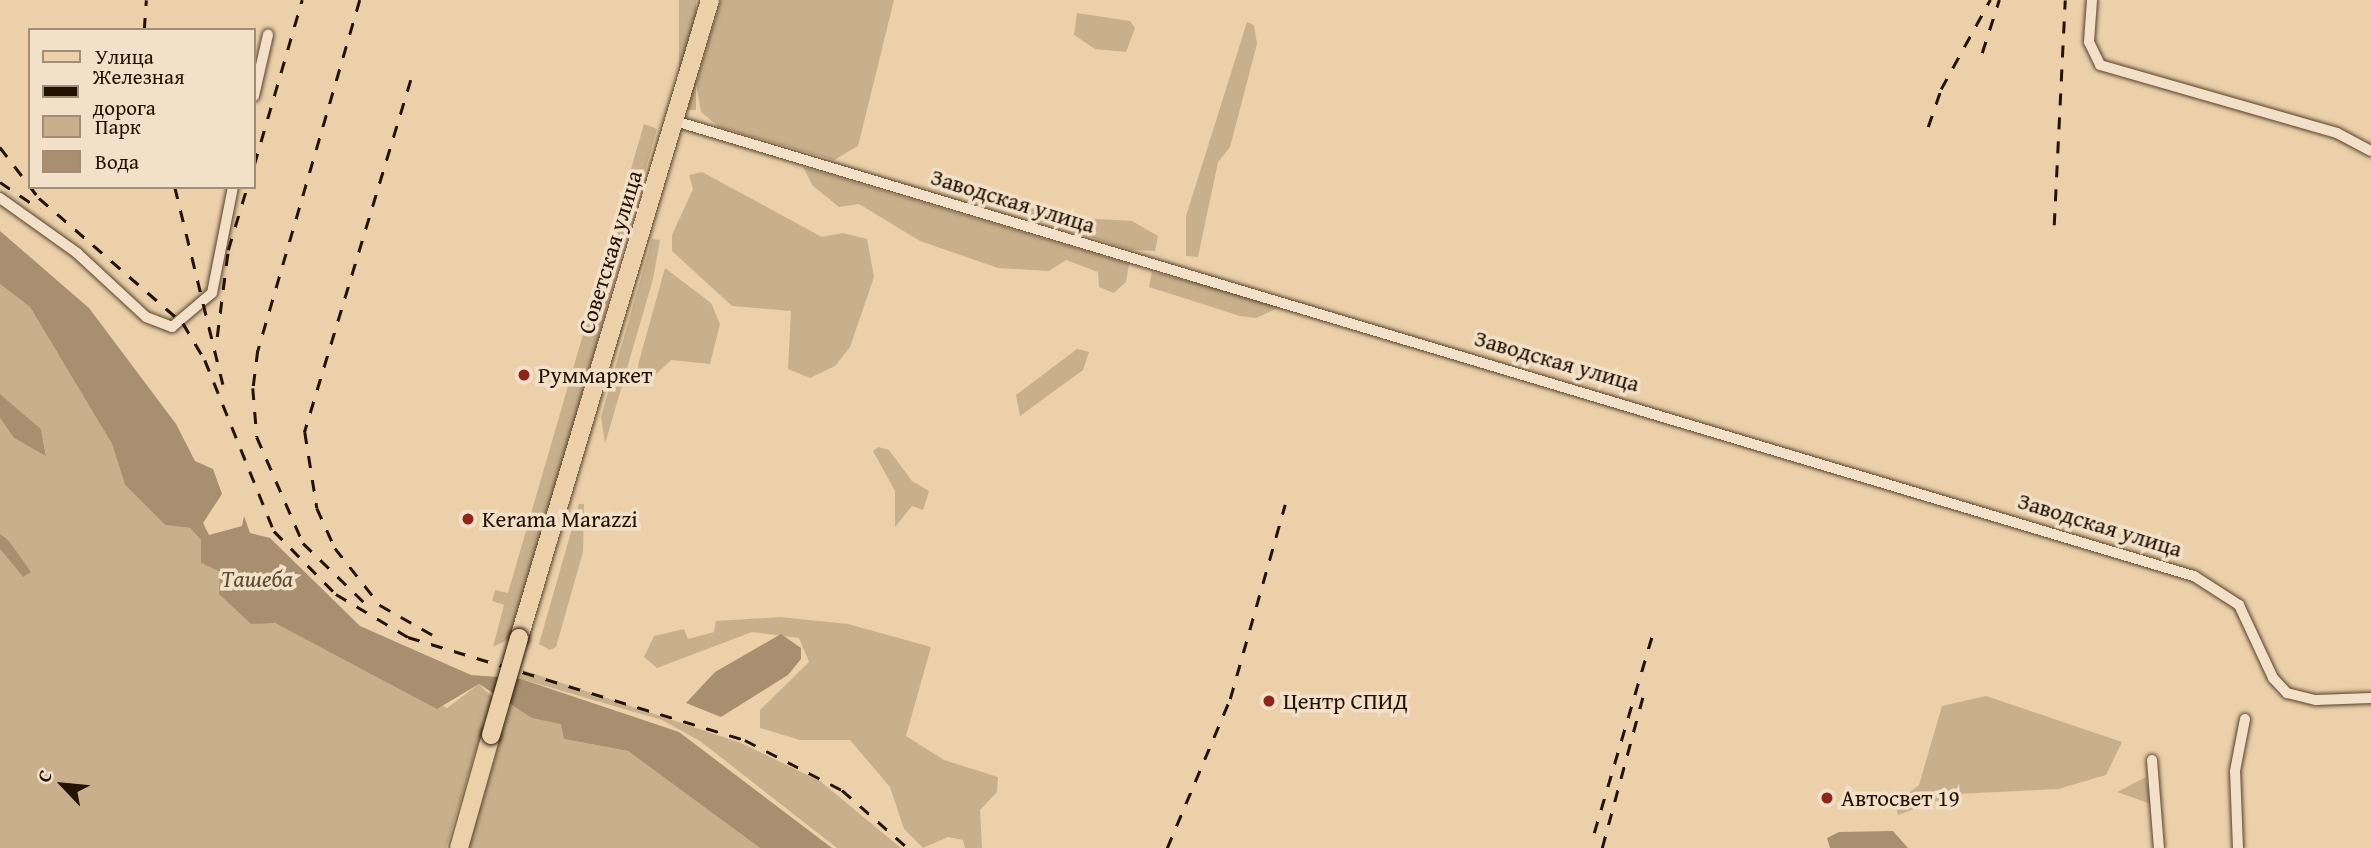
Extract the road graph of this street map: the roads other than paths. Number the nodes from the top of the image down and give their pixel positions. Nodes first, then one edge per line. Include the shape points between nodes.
1 (710, 0) edge
2 (2092, 0) edge
3 (268, 35) dead end
4 (256, 87) edge
5 (676, 121) junction
6 (2371, 151) edge
7 (233, 189) edge
8 (0, 198) edge
9 (2371, 698) edge
10 (2245, 719) dead end
11 (2152, 760) dead end
12 (458, 848) edge
13 (2159, 848) edge
14 (2238, 848) edge

1 - 5 main road, Советская улица
2 - 6 street via 2089,41 2100,65 2337,133
3 - 4 street
5 - 9 street, Заводская улица via 2194,576 2239,605 2273,678 2287,693 2316,700
5 - 12 main road, Советская улица, bridge
7 - 8 street via 212,293 172,327 146,317 77,253
10 - 14 street via 2235,771
11 - 13 street

